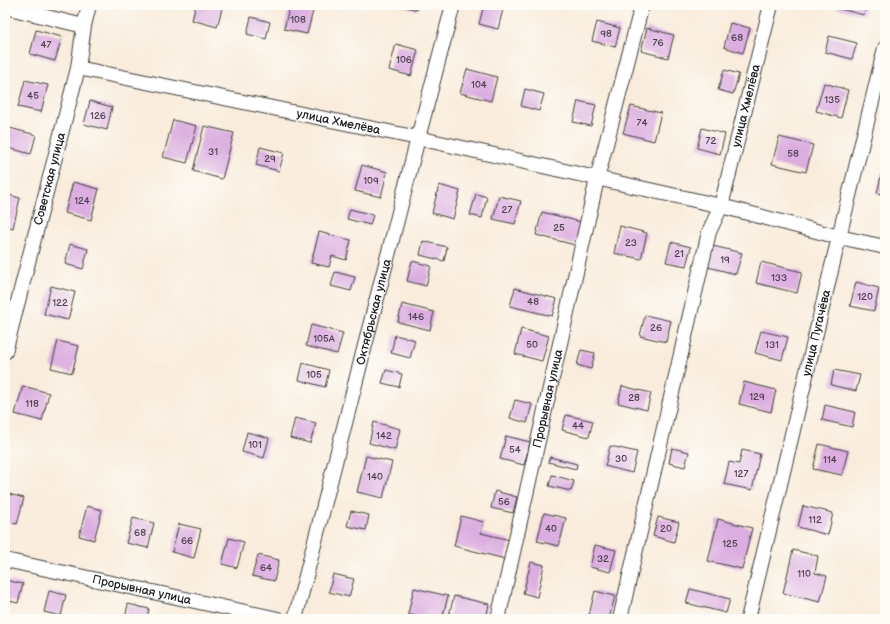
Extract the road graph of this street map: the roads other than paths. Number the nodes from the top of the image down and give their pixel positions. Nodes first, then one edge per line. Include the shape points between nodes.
1 (89, 5) edge
2 (453, 5) edge
3 (642, 5) edge
4 (771, 5) edge
5 (5, 8) edge
6 (84, 26) junction
7 (885, 48) edge
8 (78, 68) junction
9 (418, 138) junction
10 (597, 179) junction
11 (721, 206) junction
12 (839, 237) junction
13 (885, 247) edge
14 (5, 352) edge
15 (5, 560) edge
16 (278, 619) edge
17 (295, 619) edge
18 (498, 619) edge
19 (620, 619) edge
20 (748, 619) edge

1 - 6 street, Советская улица
2 - 9 street, Октябрьская улица
3 - 10 street
4 - 11 street, улица Хмелёва
5 - 6 street
6 - 8 street, Советская улица
7 - 12 street, улица Пугачёва
8 - 9 street, улица Хмелёва
8 - 14 street, Советская улица
9 - 10 street, улица Хмелёва
9 - 17 street, Октябрьская улица
10 - 11 street, улица Хмелёва
10 - 18 street, Прорывная улица
11 - 12 street, улица Хмелёва
11 - 19 street via 709,232
12 - 13 street, улица Хмелёва
12 - 20 street, улица Пугачёва
15 - 16 street, Прорывная улица

